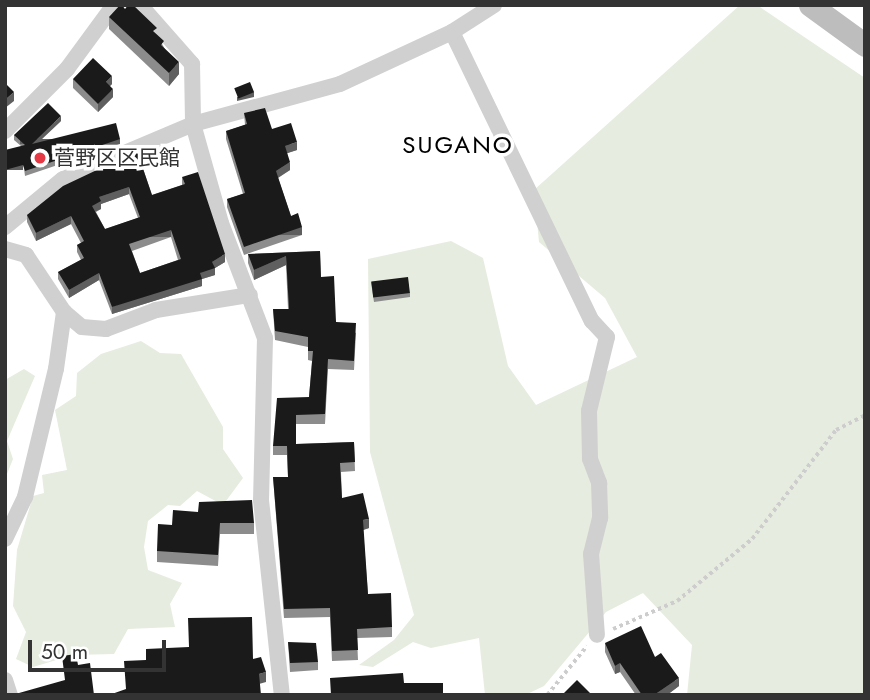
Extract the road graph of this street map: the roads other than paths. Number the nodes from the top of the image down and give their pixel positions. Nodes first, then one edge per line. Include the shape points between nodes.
1 (114, 5) edge
2 (140, 5) edge
3 (494, 5) edge
4 (810, 5) edge
5 (452, 32) junction
6 (865, 45) edge
7 (193, 124) junction
8 (5, 131) edge
9 (5, 227) edge
10 (5, 249) edge
11 (250, 295) junction
12 (64, 312) junction
13 (5, 538) edge
14 (597, 635) road end
15 (5, 680) edge
16 (10, 695) edge
17 (282, 695) edge

1 - 8 street via 67,69
2 - 7 street via 192,64
3 - 5 street
4 - 6 main road
5 - 7 street via 340,84
5 - 14 street via 592,321 607,337 589,411 590,459 599,483 600,518 591,554
7 - 9 street via 63,179
7 - 11 street via 221,223
10 - 12 street via 26,256
11 - 12 street via 156,310 106,329 82,327
11 - 17 street via 265,338 261,500
12 - 13 street via 56,369 25,497
15 - 16 street

